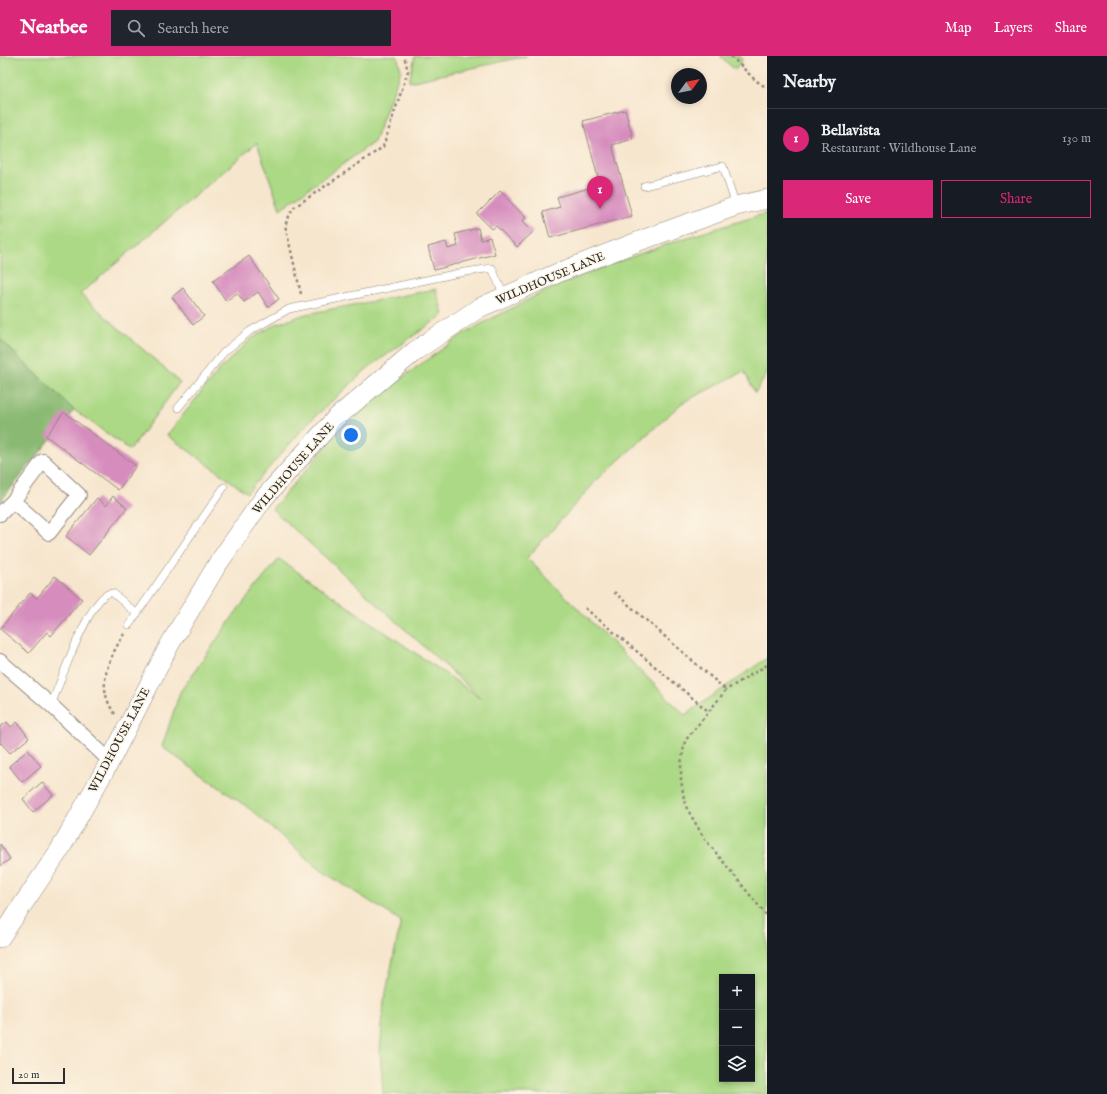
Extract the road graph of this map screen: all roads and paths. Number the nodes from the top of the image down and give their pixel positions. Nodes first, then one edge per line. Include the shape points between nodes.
1 (404, 56) edge
2 (731, 56) edge
3 (767, 88) edge
4 (644, 186) dead end
5 (767, 199) edge
6 (736, 206) junction
7 (504, 296) junction
8 (304, 306) junction
9 (178, 408) dead end
10 (224, 486) dead end
11 (13, 501) junction
12 (0, 514) edge
13 (614, 592) dead end
14 (585, 608) dead end
15 (137, 614) junction
16 (129, 625) joint
17 (0, 661) edge
18 (767, 665) edge
19 (726, 690) junction
20 (51, 705) junction
21 (708, 711) junction
22 (126, 729) junction
23 (110, 761) junction
24 (767, 916) edge
25 (0, 938) edge

1 - 8 path via 408,71 383,147 293,208 285,225
2 - 3 path via 754,80
4 - 6 lane via 723,166
5 - 6 main road, WILDHOUSE LANE
6 - 7 main road, WILDHOUSE LANE via 642,240
7 - 8 lane via 492,268
7 - 22 main road, WILDHOUSE LANE via 479,308 415,351 336,418 297,460 263,499 217,565 170,644
8 - 9 lane via 290,309 250,331 224,352
10 - 15 lane
11 - 11 street via 49,533 79,495 43,461
11 - 12 street
13 - 19 path
14 - 21 path
15 - 16 lane
15 - 20 lane via 113,592 101,597 73,647
16 - 22 path via 111,656 104,682 106,703
17 - 20 street
18 - 19 path
19 - 21 path
20 - 23 street
21 - 24 path via 685,741 681,780 685,805 704,838
22 - 23 main road, WILDHOUSE LANE
23 - 25 main road, WILDHOUSE LANE via 58,851

